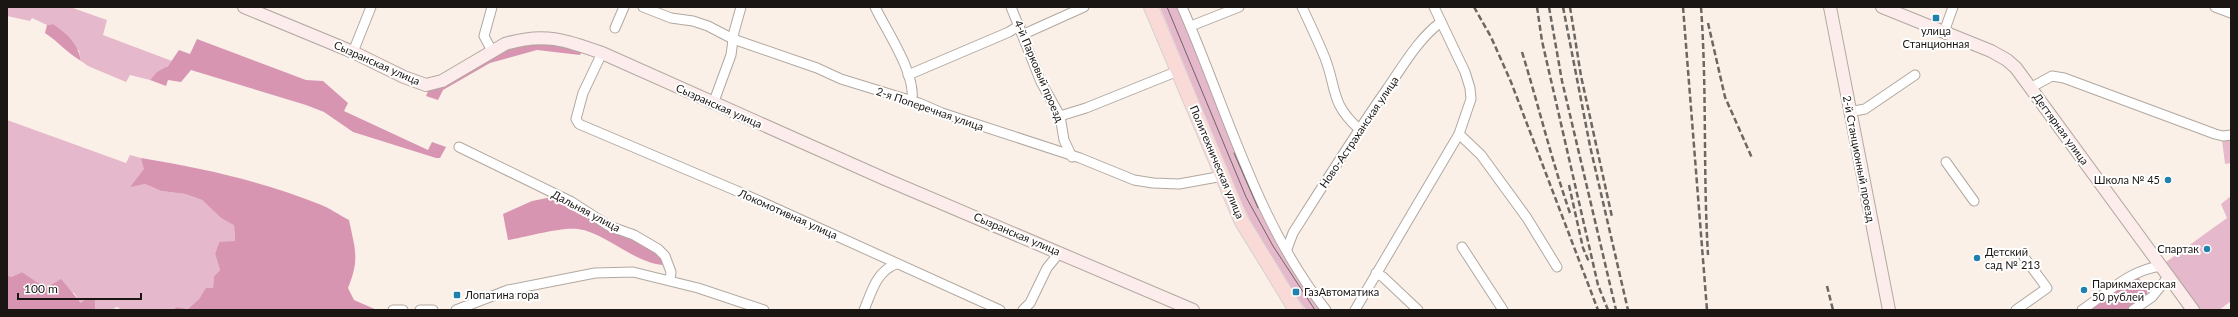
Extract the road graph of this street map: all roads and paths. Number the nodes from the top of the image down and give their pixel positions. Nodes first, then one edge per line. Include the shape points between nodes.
1 (245, 7) edge
2 (371, 7) edge
3 (492, 7) edge
4 (624, 7) edge
5 (643, 7) edge
6 (740, 7) edge
7 (875, 7) edge
8 (1012, 7) edge
9 (1084, 7) edge
10 (1151, 7) edge
11 (1182, 7) edge
12 (1239, 7) edge
13 (1302, 7) edge
14 (1434, 7) edge
15 (1830, 7) edge
16 (1882, 7) edge
17 (1953, 7) edge
18 (2216, 7) edge
19 (2231, 13) edge
20 (1441, 22) junction
21 (1191, 26) junction
22 (615, 28) dead end
23 (1022, 29) junction
24 (1944, 32) junction
25 (733, 39) junction
26 (492, 51) junction
27 (353, 52) junction
28 (602, 53) junction
29 (1178, 71) junction
30 (1915, 74) dead end
31 (908, 75) junction
32 (2030, 88) junction
33 (912, 101) junction
34 (713, 104) junction
35 (1849, 112) junction
36 (1060, 116) junction
37 (1360, 129) junction
38 (1459, 134) junction
39 (2231, 135) edge
40 (459, 147) dead end
41 (1072, 156) junction
42 (1946, 162) dead end
43 (1223, 176) junction
44 (1974, 201) dead end
45 (1462, 248) dead end
46 (1287, 249) junction
47 (1060, 252) junction
48 (2024, 257) dead end
49 (896, 264) junction
50 (1557, 267) dead end
51 (2165, 271) junction
52 (1376, 273) junction
53 (670, 280) junction
54 (393, 310) edge
55 (403, 310) edge
56 (420, 310) edge
57 (433, 310) edge
58 (456, 310) edge
59 (764, 310) edge
60 (864, 310) edge
61 (1000, 310) edge
62 (1023, 310) edge
63 (1193, 310) edge
64 (1296, 310) edge
65 (1326, 310) edge
66 (1355, 310) edge
67 (1418, 310) edge
68 (1502, 310) edge
69 (1889, 310) edge
70 (2016, 310) edge
71 (2082, 310) edge
72 (2133, 310) edge
73 (2193, 310) edge

1 - 27 street, Сызранская улица
2 - 27 street
3 - 26 street via 484,36
4 - 22 street
5 - 25 street, 2-я Поперечная улица via 671,18 708,26
6 - 25 street
7 - 31 street
8 - 23 street, 4-й Парковый проезд
9 - 23 street
10 - 29 main road, Политехническая улица
11 - 21 street
12 - 21 street
13 - 37 street via 1325,60 1333,93 1344,114
14 - 20 street
15 - 35 street, 2-й Станционный проезд
16 - 24 street, Дегтярная улица
17 - 24 street
18 - 19 street
20 - 37 street, Ново-Астраханская улица via 1419,43
20 - 38 street via 1470,88 1471,99
21 - 46 street via 1230,130
23 - 31 street via 1009,32
23 - 36 street, 4-й Парковый проезд via 1041,82
24 - 32 street, Дегтярная улица via 2007,60
25 - 33 street, 2-я Поперечная улица via 841,79
25 - 34 street via 731,55
26 - 27 street, Сызранская улица via 442,81 426,85
26 - 28 street, Сызранская улица via 516,41 542,37 573,43
28 - 34 street, Сызранская улица
28 - 49 street, Локомотивная улица via 583,93 576,119 579,124 744,194
29 - 36 street
29 - 43 main road, Политехническая улица
30 - 35 street via 1865,109
31 - 33 street via 913,92
32 - 39 street via 2052,76 2064,78 2216,134
32 - 51 street, Дегтярная улица
33 - 41 street, 2-я Поперечная улица
34 - 47 street, Сызранская улица
35 - 69 street, 2-й Станционный проезд
36 - 41 street, 4-й Парковый проезд via 1064,140
37 - 46 street, Ново-Астраханская улица via 1293,233
38 - 50 street via 1466,138 1486,161 1527,218
38 - 52 street
40 - 53 street, Дальняя улица via 572,202 609,226 634,235 658,249 665,256 671,272
41 - 43 street, 2-я Поперечная улица via 1134,180 1153,184 1185,183
42 - 44 street
43 - 64 main road, Политехническая улица via 1241,220
45 - 68 street
46 - 65 street via 1292,261
47 - 62 street via 1047,268 1030,303
47 - 63 street, Сызранская улица
48 - 70 street via 2048,288
49 - 60 street via 879,275
49 - 61 street, Локомотивная улица
51 - 71 street via 2149,268 2135,273
51 - 72 street via 2152,297
51 - 73 street, Дегтярная улица
52 - 66 street
52 - 67 street
53 - 58 street via 633,272 594,273 508,290
53 - 59 street
54 - 55 street
56 - 57 street

